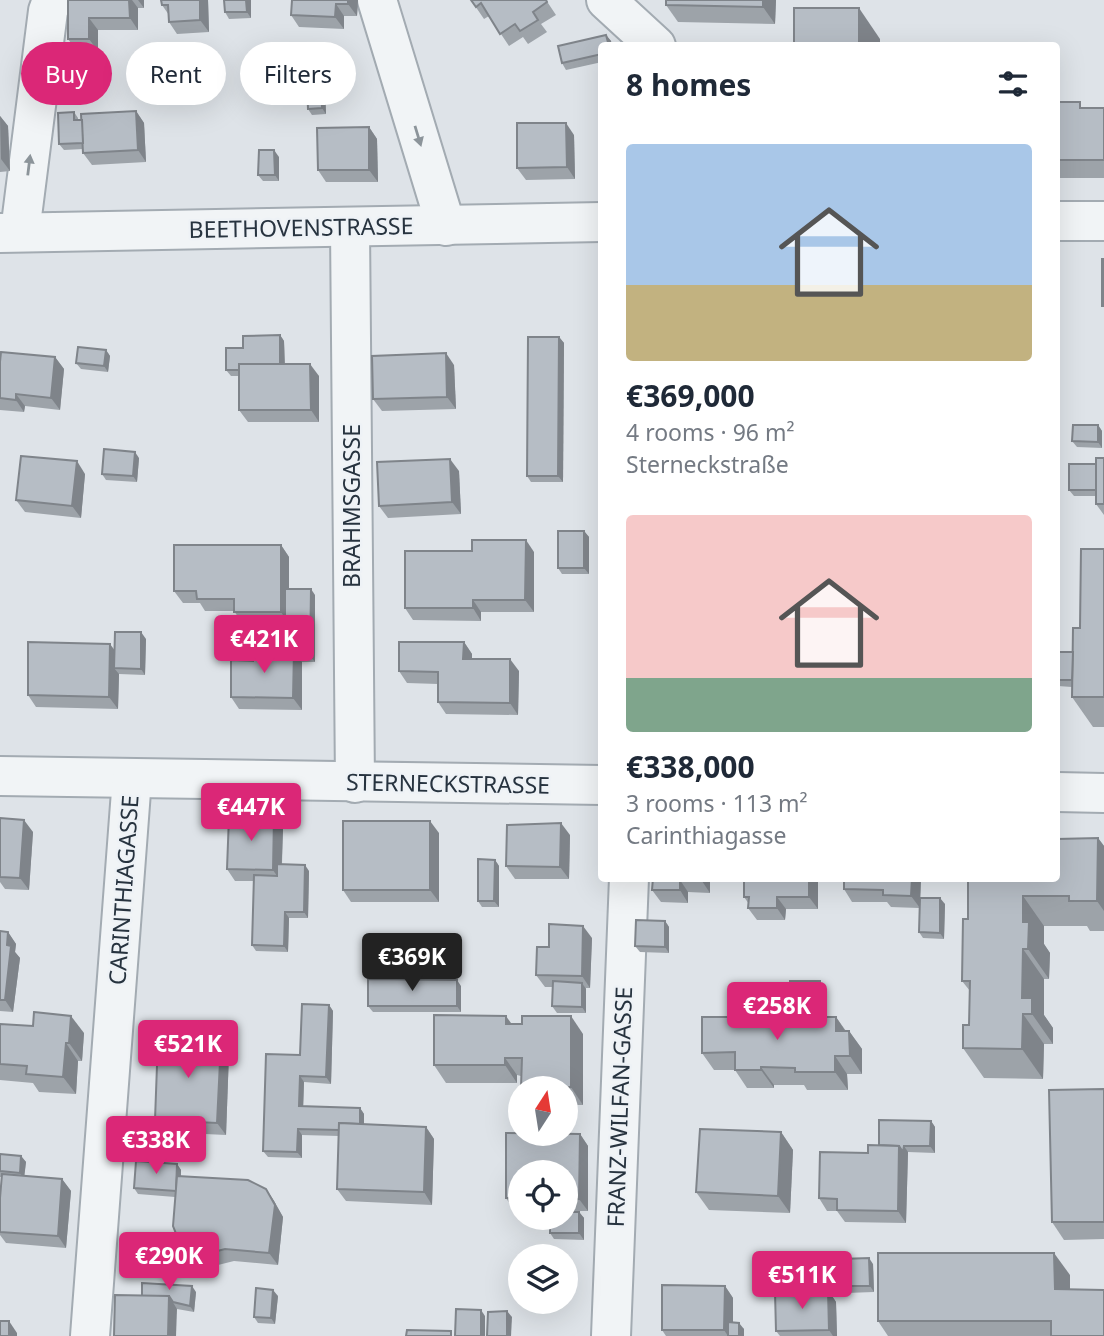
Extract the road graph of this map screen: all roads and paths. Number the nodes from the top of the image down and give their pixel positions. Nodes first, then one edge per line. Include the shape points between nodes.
1 (52, 0) edge
2 (377, 0) edge
3 (606, 0) edge
4 (652, 42) edge
5 (1060, 221) edge
6 (1104, 221) edge
7 (598, 222) edge
8 (446, 226) junction
9 (350, 229) junction
10 (10, 233) edge
11 (0, 776) edge
12 (132, 778) junction
13 (355, 783) junction
14 (598, 785) edge
15 (1060, 792) edge
16 (1104, 793) edge
17 (629, 882) edge
18 (90, 1336) edge
19 (611, 1336) edge

10 -> 1 street
2 -> 8 street
3 - 4 street
5 - 6 street
7 - 8 street, BEETHOVENSTRASSE
8 - 9 street, BEETHOVENSTRASSE
9 - 10 street, BEETHOVENSTRASSE
9 - 13 street, BRAHMSGASSE
11 - 12 street, STERNECKSTRASSE
12 - 13 street, STERNECKSTRASSE
12 - 18 street, CARINTHIAGASSE
13 - 14 street, STERNECKSTRASSE
15 - 16 street
17 - 19 street, FRANZ-WILFAN-GASSE

